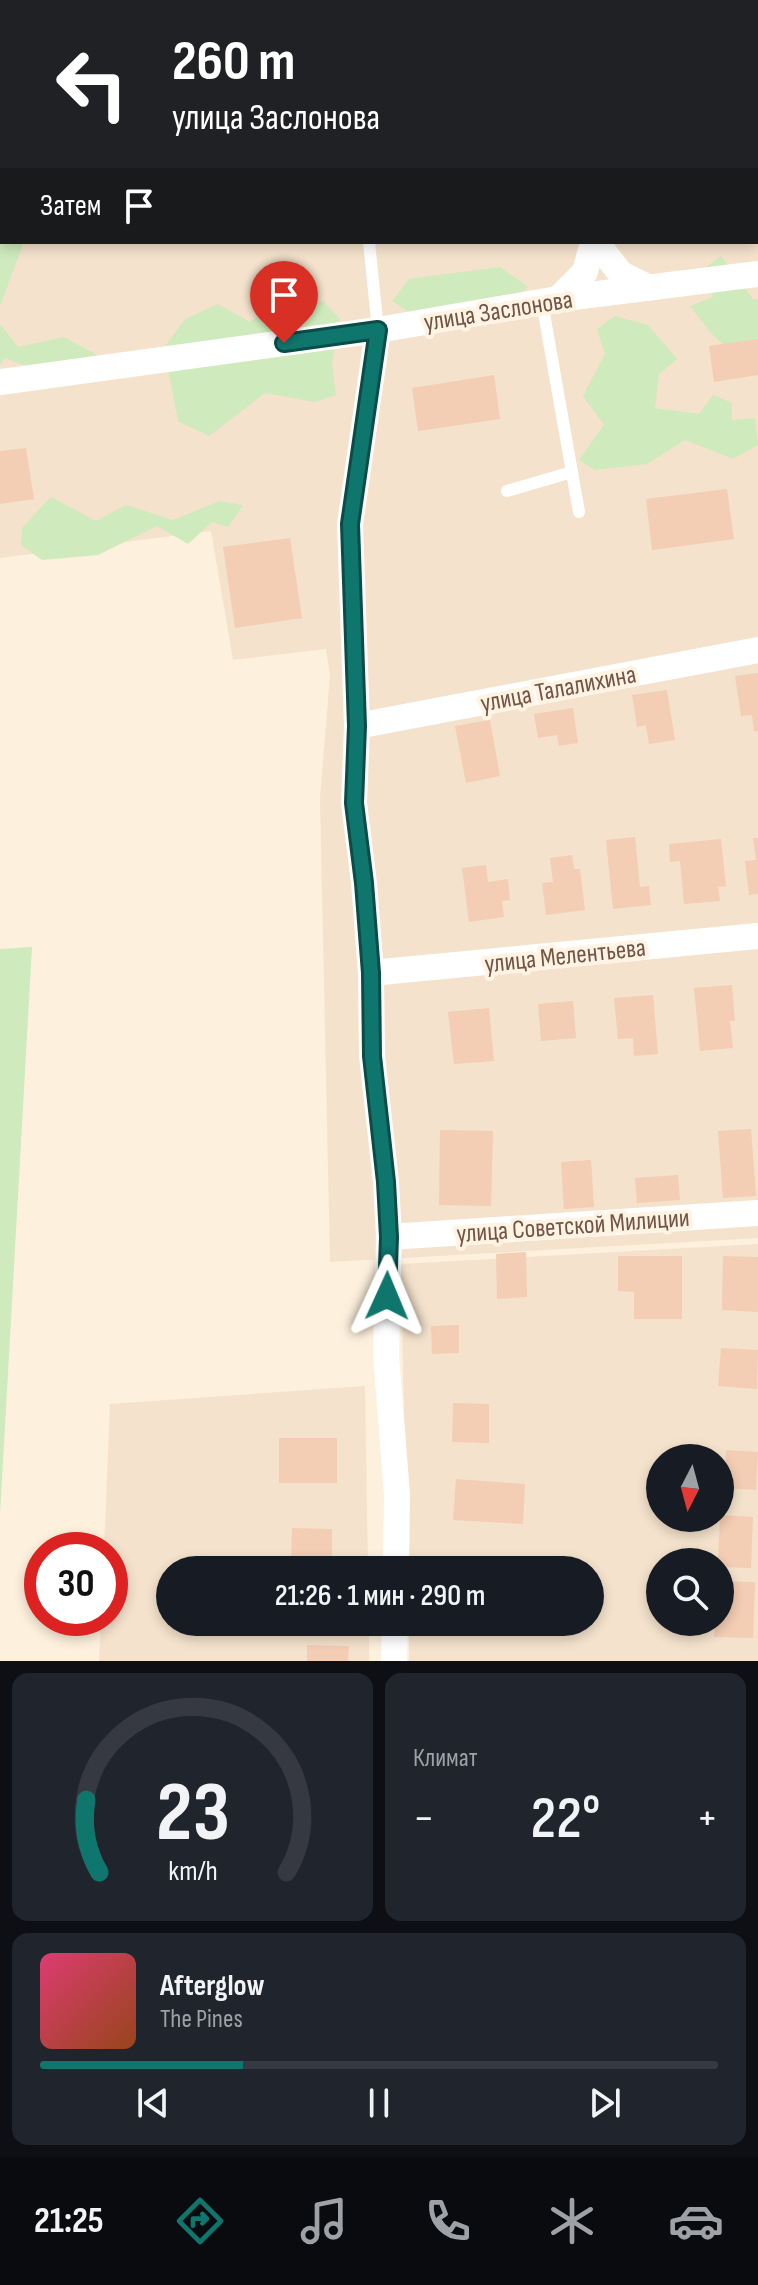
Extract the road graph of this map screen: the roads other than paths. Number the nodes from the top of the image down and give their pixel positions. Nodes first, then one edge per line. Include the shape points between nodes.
1 (369, 244) edge
2 (593, 244) edge
3 (596, 244) edge
4 (758, 274) edge
5 (649, 288) junction
6 (550, 300) junction
7 (378, 330) junction
8 (0, 382) edge
9 (572, 472) junction
10 (507, 491) dead end
11 (579, 512) dead end
12 (758, 650) edge
13 (357, 726) junction
14 (758, 936) edge
15 (371, 973) junction
16 (758, 1213) edge
17 (389, 1237) junction
18 (396, 1556) edge
19 (395, 1636) edge
20 (394, 1661) edge

1 - 7 lane
2 - 6 street via 585,272
3 - 5 street via 621,274
4 - 5 street, улица Заслонова
5 - 6 street, улица Заслонова
6 - 7 street, улица Заслонова
6 - 9 lane
7 - 8 street, улица Заслонова
7 - 13 street via 350,524
9 - 10 lane
9 - 11 lane
12 - 13 street, улица Талалихина
13 - 15 street via 354,803
14 - 15 street, улица Мелентьева
15 - 17 street via 372,1056
16 - 17 street, улица Советской Милиции
17 - 18 street via 386,1355
19 - 20 street

